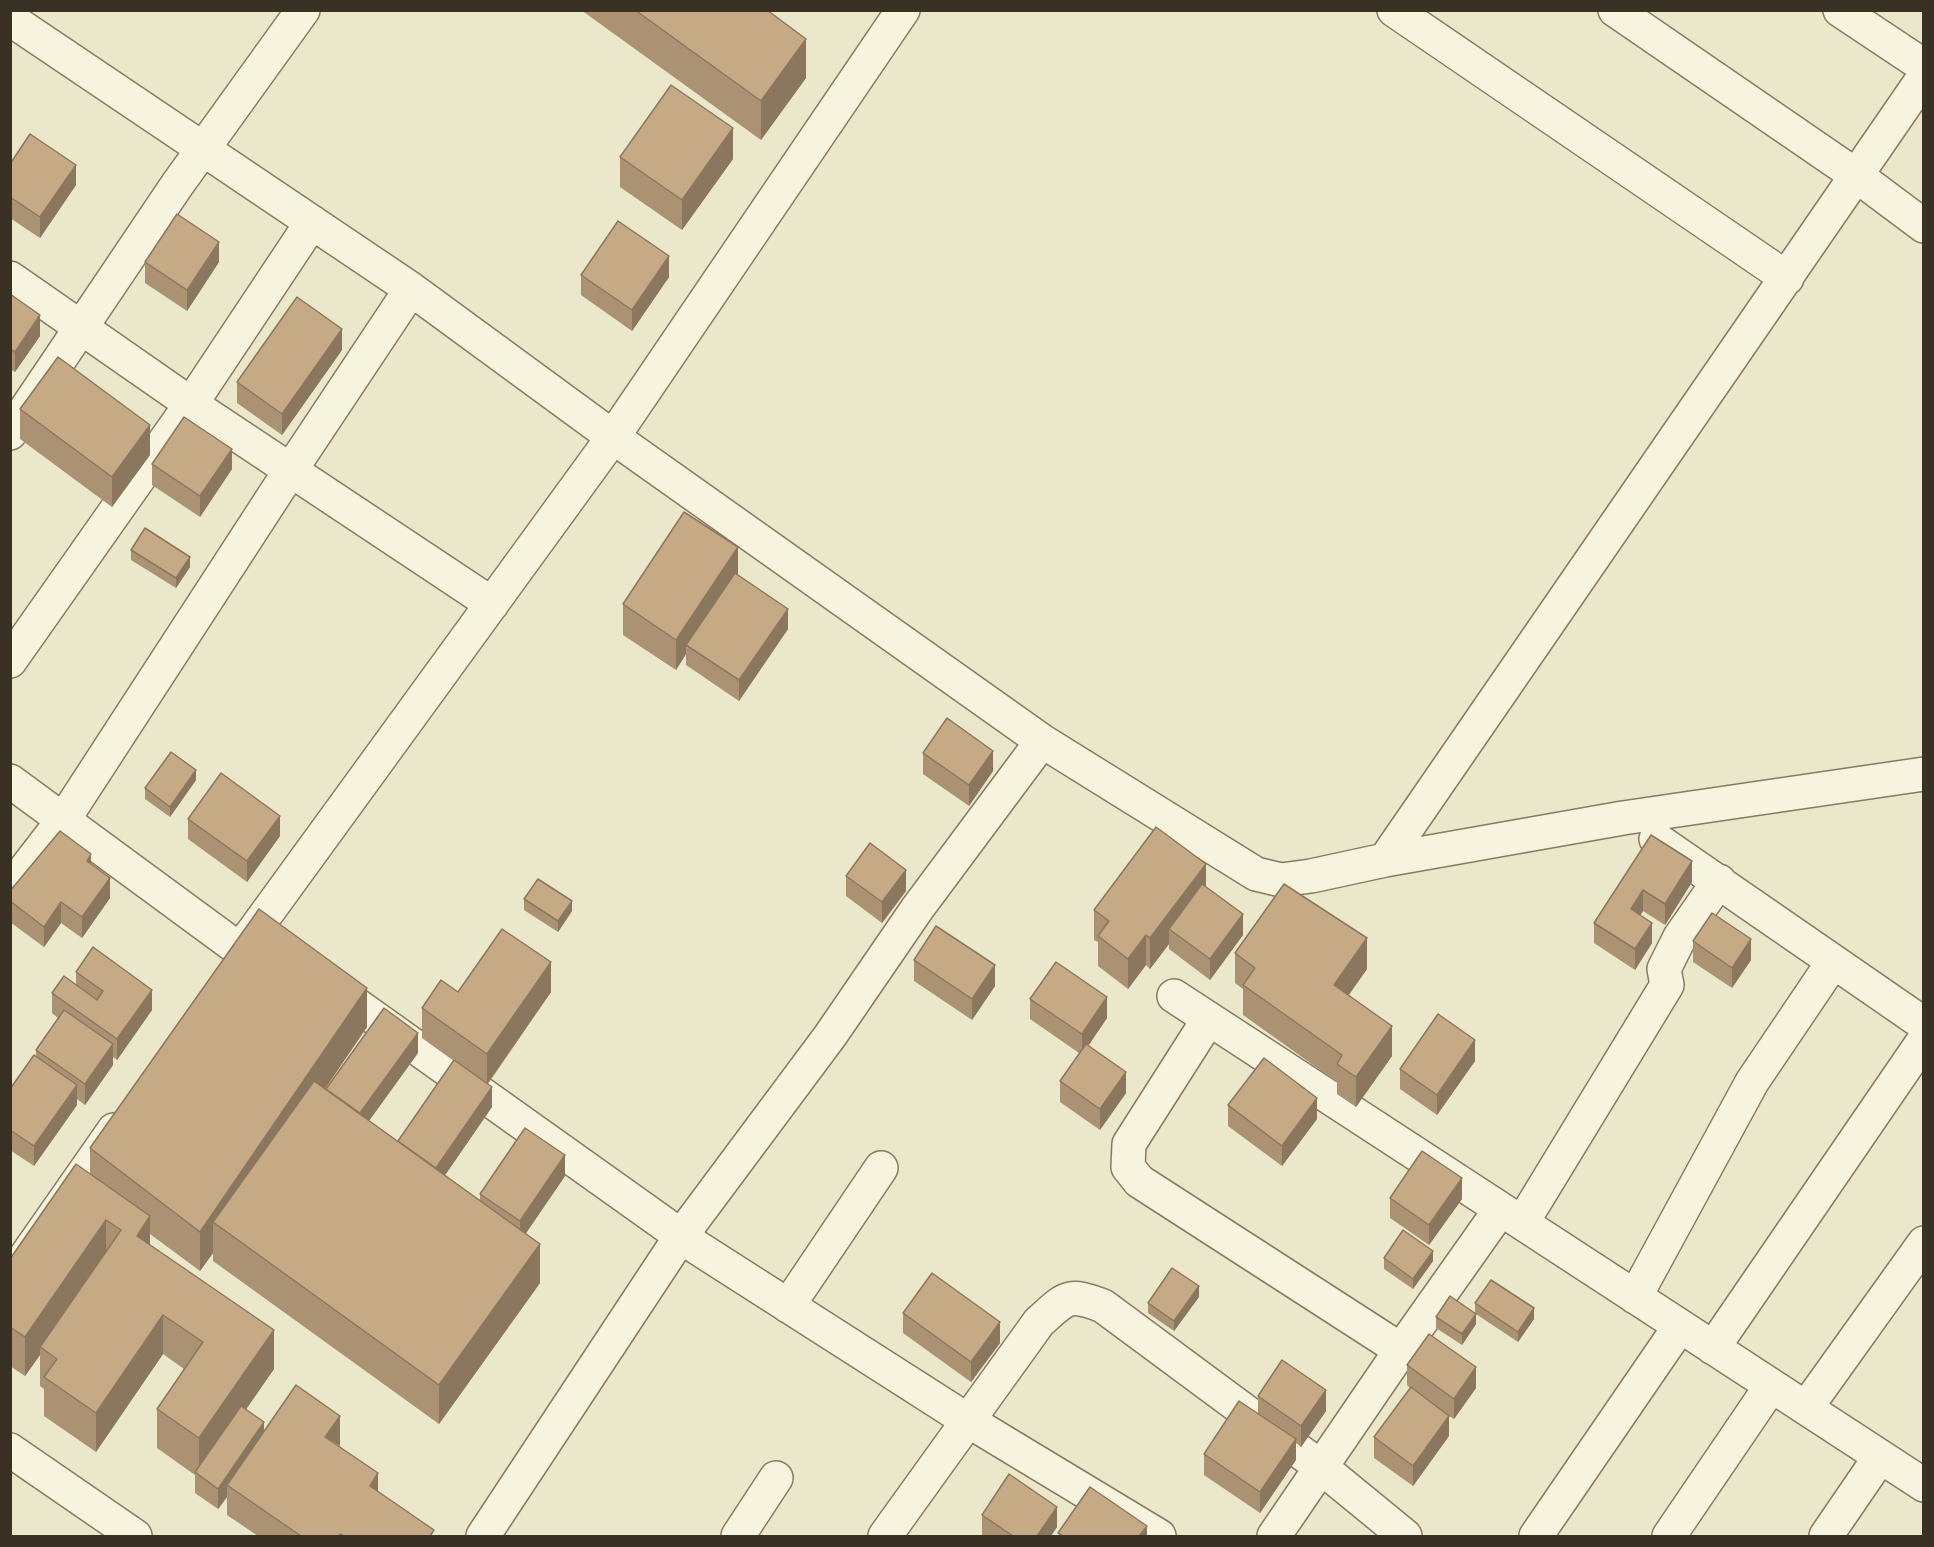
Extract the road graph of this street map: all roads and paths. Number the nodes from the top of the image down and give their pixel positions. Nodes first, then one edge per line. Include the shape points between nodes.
1 (303, 10) edge
2 (903, 10) edge
3 (1394, 10) edge
4 (1615, 10) edge
5 (1840, 10) edge
6 (10, 19) edge
7 (1923, 66) edge
8 (1923, 78) edge
9 (204, 149) junction
10 (1857, 177) junction
11 (312, 222) junction
12 (1923, 226) edge
13 (10, 278) edge
14 (1787, 278) junction
15 (411, 290) junction
16 (81, 328) junction
17 (191, 404) junction
18 (10, 433) edge
19 (613, 437) junction
20 (290, 471) junction
21 (492, 604) junction
22 (10, 661) edge
23 (1042, 741) junction
24 (1923, 774) edge
25 (10, 781) edge
26 (1623, 818) junction
27 (64, 819) junction
28 (1385, 860) junction
29 (1719, 881) junction
30 (10, 888) edge
31 (247, 940) junction
32 (1833, 962) junction
33 (220, 979) edge
34 (1174, 996) dead end
35 (1208, 1020) junction
36 (1923, 1024) edge
37 (1923, 1040) edge
38 (132, 1105) edge
39 (881, 1168) dead end
40 (1511, 1217) junction
41 (681, 1236) junction
42 (1923, 1243) edge
43 (10, 1279) edge
44 (1635, 1297) junction
45 (788, 1306) junction
46 (1680, 1326) junction
47 (1713, 1348) junction
48 (1401, 1350) junction
49 (1771, 1386) junction
50 (1806, 1408) junction
51 (967, 1420) junction
52 (10, 1450) edge
53 (1880, 1457) junction
54 (1322, 1468) junction
55 (776, 1478) dead end
56 (1923, 1485) edge
57 (135, 1536) edge
58 (483, 1536) edge
59 (738, 1536) edge
60 (885, 1536) edge
61 (1159, 1536) edge
62 (1274, 1536) edge
63 (1405, 1536) edge
64 (1536, 1536) edge
65 (1669, 1536) edge
66 (1826, 1536) edge

1 - 9 street
2 - 19 street
3 - 14 street
4 - 10 street
5 - 7 street
6 - 9 street
8 - 10 street
9 - 11 street
9 - 16 street
10 - 12 street
10 - 14 street
11 - 15 street
11 - 17 street
13 - 16 street
14 - 28 street
15 - 19 street
15 - 20 street
16 - 17 street
16 - 18 street
17 - 20 street
17 - 22 street
19 - 21 street
19 - 23 street
20 - 21 street
20 - 27 street
21 - 31 street
23 - 28 street via 1256,874 1281,880
23 - 41 street
24 - 26 street
25 - 27 street
26 - 28 street
26 - 29 street
27 - 30 street
27 - 31 street
29 - 32 street
29 - 40 street via 1680,937 1664,969 1667,985
31 - 33 street
31 - 41 street via 292,958
32 - 36 street
32 - 44 street via 1752,1082
34 - 35 street
35 - 40 street
35 - 48 street via 1129,1144 1128,1167 1139,1181
37 - 47 street
38 - 43 street
39 - 45 street
40 - 44 street
40 - 48 street
41 - 45 street
41 - 58 street
42 - 50 street
44 - 46 street
45 - 51 street
46 - 47 street
46 - 64 street
47 - 49 street
48 - 54 street
49 - 50 street
49 - 65 street
50 - 53 street
51 - 54 street via 1040,1322 1064,1300 1080,1297 1103,1306
51 - 60 street
51 - 61 street
52 - 57 street
53 - 56 street
53 - 66 street
54 - 62 street
54 - 63 street
55 - 59 street

